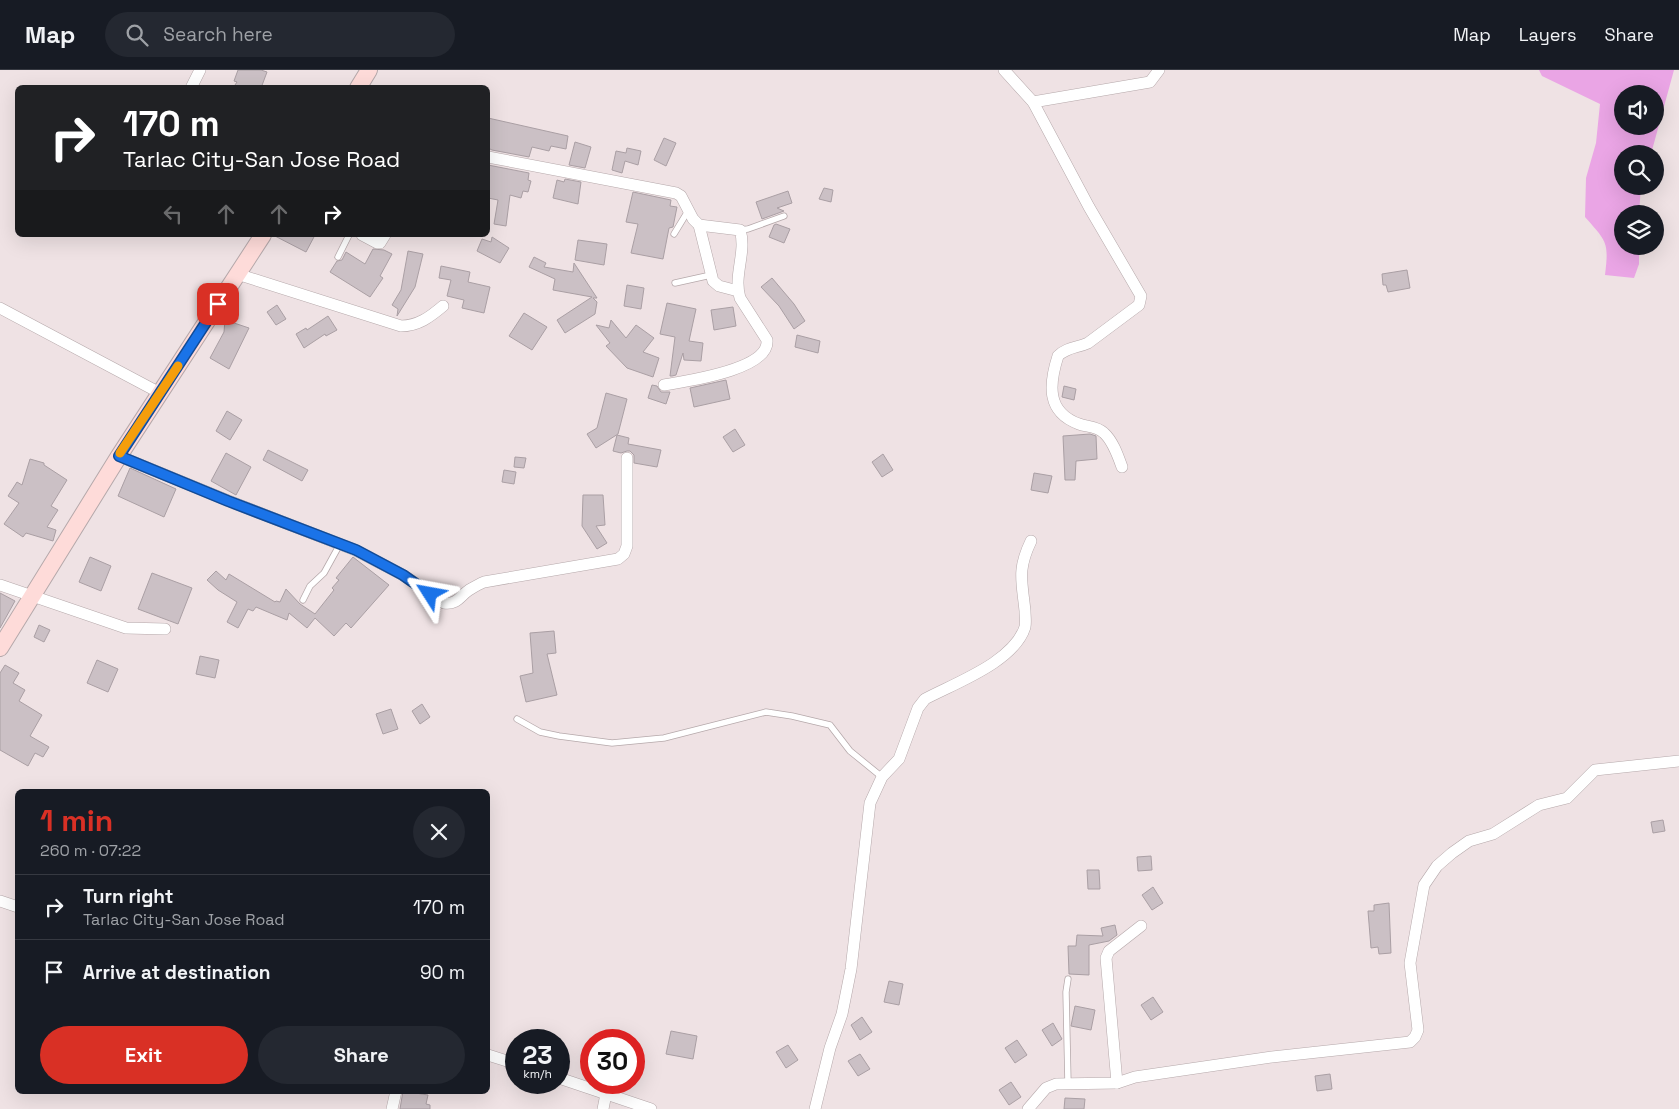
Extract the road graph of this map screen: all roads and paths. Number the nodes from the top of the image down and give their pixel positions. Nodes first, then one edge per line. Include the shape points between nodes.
1 (200, 70) edge
2 (369, 70) edge
3 (1004, 70) edge
4 (1159, 70) edge
5 (192, 85) edge
6 (360, 85) edge
7 (1033, 102) junction
8 (490, 157) edge
9 (688, 211) junction
10 (784, 216) dead end
11 (699, 225) junction
12 (740, 230) junction
13 (674, 234) dead end
14 (262, 237) edge
15 (348, 237) edge
16 (366, 237) edge
17 (384, 237) edge
18 (338, 258) dead end
19 (238, 274) junction
20 (711, 275) junction
21 (675, 283) dead end
22 (738, 291) junction
23 (443, 306) dead end
24 (0, 308) edge
25 (664, 385) dead end
26 (160, 393) junction
27 (119, 456) junction
28 (627, 458) dead end
29 (1122, 467) dead end
30 (1031, 541) dead end
31 (340, 544) junction
32 (0, 585) edge
33 (31, 597) junction
34 (303, 600) dead end
35 (165, 629) dead end
36 (0, 648) edge
37 (517, 718) dead end
38 (1679, 761) edge
39 (882, 777) junction
40 (0, 901) edge
41 (15, 906) edge
42 (1141, 926) dead end
43 (1068, 979) dead end
44 (490, 1056) edge
45 (505, 1060) edge
46 (1117, 1082) junction
47 (1068, 1083) junction
48 (395, 1094) edge
49 (606, 1094) joint
50 (392, 1109) edge
51 (603, 1109) edge
52 (651, 1109) edge
53 (815, 1109) edge
54 (1028, 1109) edge

1 - 5 street
2 - 6 main road
3 - 7 street
4 - 7 street via 1150,82
7 - 29 street via 1141,296 1139,305 1095,337 1068,348 1058,356 1051,391 1054,404 1068,420 1103,432 1111,441
8 - 9 street via 676,193
9 - 11 street
9 - 13 lane
10 - 12 lane
11 - 12 street
11 - 20 street
12 - 22 street
14 - 19 main road
15 - 18 lane
16 - 17 street via 380,243
19 - 23 street via 401,326 422,322
19 - 26 main road
20 - 21 lane
20 - 22 street via 716,284
22 - 25 street via 767,340 764,353 734,371
24 - 26 street
26 - 27 main road
27 - 31 street
27 - 33 main road
28 - 31 street via 627,546 618,558 484,582 450,604 403,575
30 - 39 street via 1022,560 1020,575 1025,626 1017,640 1000,659 925,699 918,708 899,759
31 - 34 lane via 324,573 310,586
32 - 33 street
33 - 35 street via 126,628
33 - 36 main road
37 - 39 lane via 540,732 612,743 664,738 766,712 792,716 830,725 850,751
38 - 46 street via 1596,770 1567,798 1539,805 1493,834 1469,841 1438,866 1424,885 1410,963 1418,1030 1410,1042 1272,1057
39 - 53 street via 870,803 851,968 842,1014
40 - 41 street
42 - 46 street via 1109,951 1106,958
43 - 47 lane
44 - 45 street
46 - 47 street
47 - 54 street via 1046,1088
48 - 50 street
49 - 51 street
49 - 52 street

